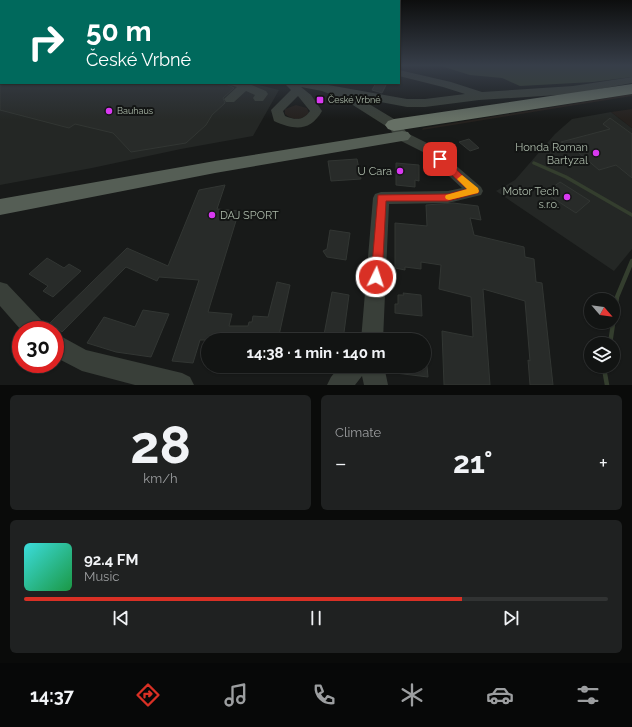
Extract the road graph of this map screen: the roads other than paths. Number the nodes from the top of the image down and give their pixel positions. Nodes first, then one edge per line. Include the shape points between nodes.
1 (442, 83) edge
2 (614, 83) edge
3 (239, 84) edge
4 (295, 85) edge
5 (632, 90) edge
6 (263, 96) dead end
7 (479, 96) junction
8 (230, 99) dead end
9 (632, 100) edge
10 (368, 102) junction
11 (398, 130) junction
12 (0, 195) edge
13 (0, 207) edge
14 (0, 291) edge
15 (27, 321) edge
16 (372, 333) edge
17 (64, 349) edge
18 (350, 373) edge
19 (373, 373) edge
20 (182, 385) edge
21 (339, 385) edge
22 (376, 385) edge

1 - 7 street
2 - 7 street via 573,90
3 - 6 street
3 - 8 street
4 - 10 street via 325,88
5 - 11 highway
7 - 10 street via 425,103
9 - 11 highway
10 - 11 street
11 - 12 main road via 145,167
11 - 13 main road via 223,166
11 - 16 street via 428,149 475,191 448,197 381,198
14 - 15 street
17 - 20 street via 82,360
18 - 21 street
19 - 22 street

